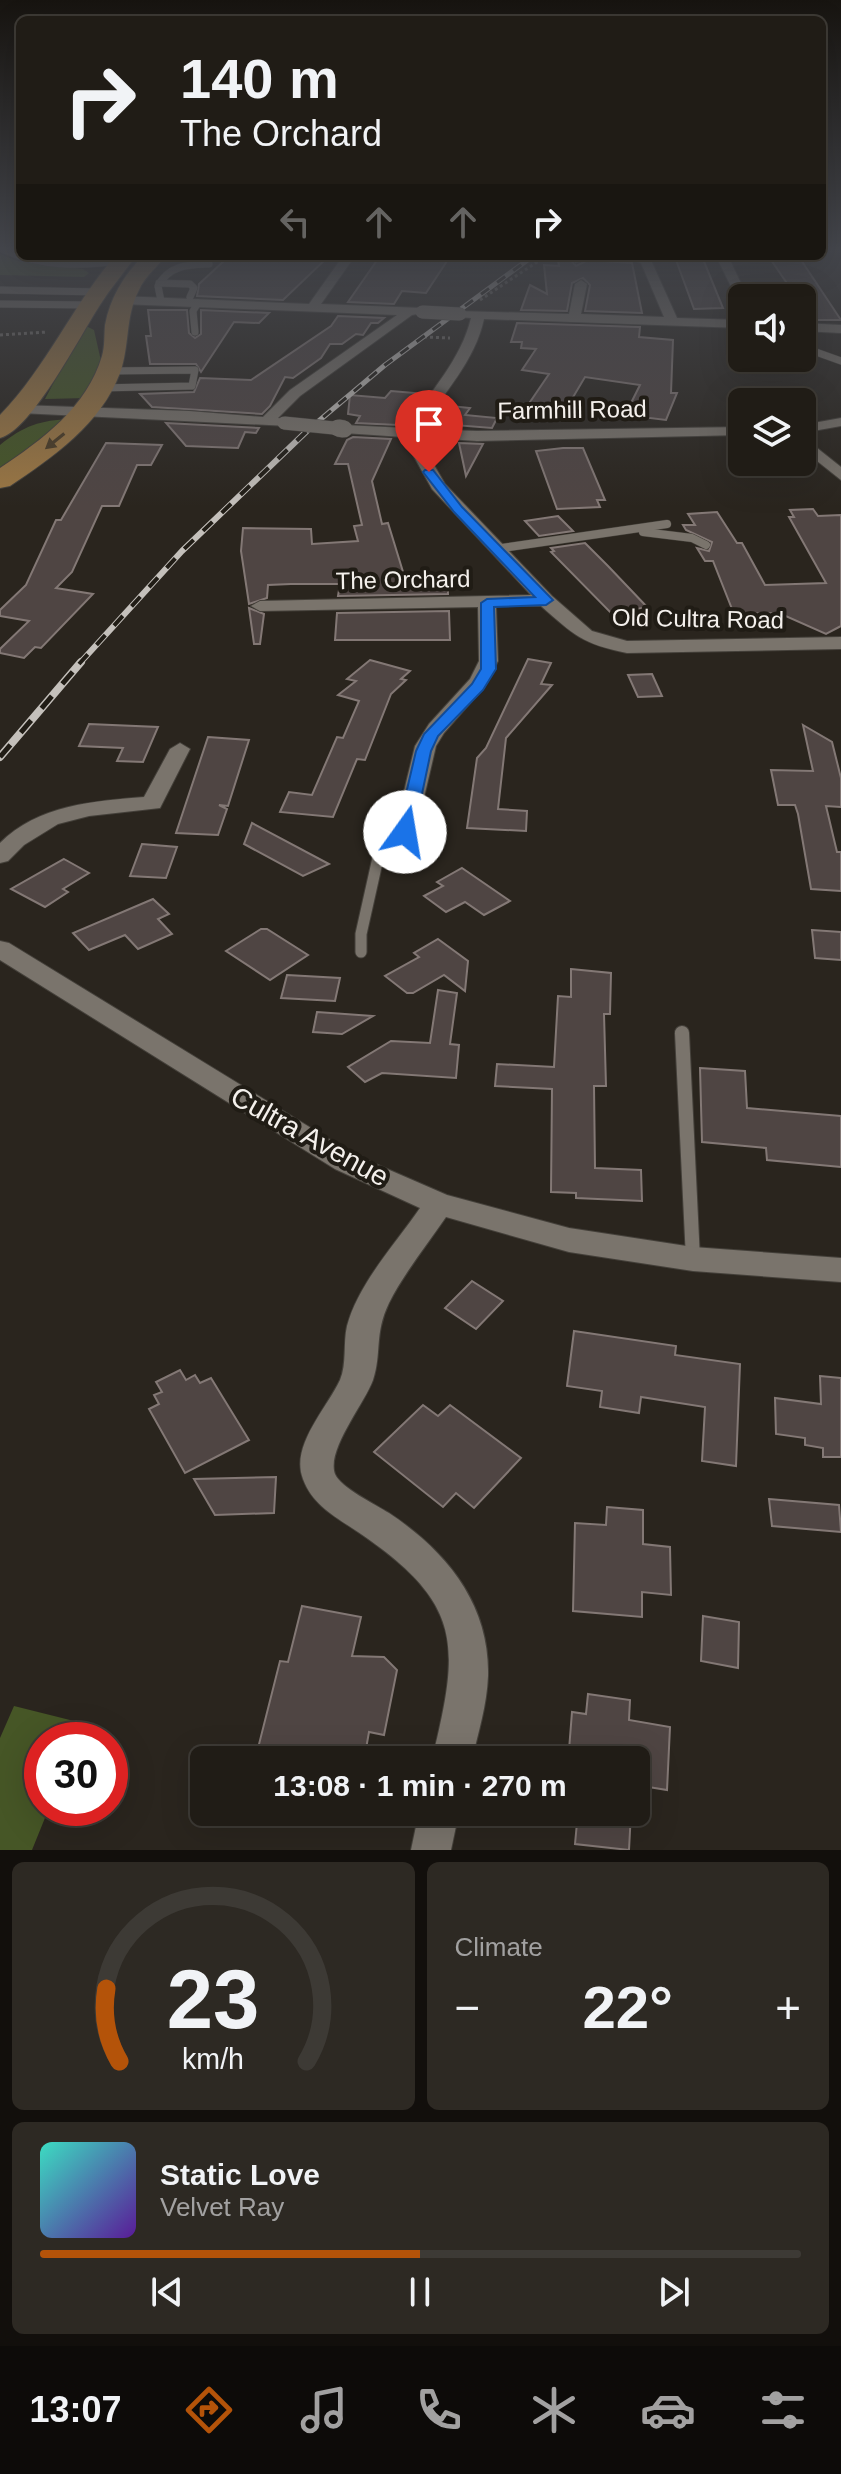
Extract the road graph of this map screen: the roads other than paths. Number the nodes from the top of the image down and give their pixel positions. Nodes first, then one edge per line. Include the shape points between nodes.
1 (71, 334) edge
2 (117, 334) edge
3 (383, 334) edge
4 (473, 334) edge
5 (816, 352) edge
6 (841, 361) edge
7 (96, 393) junction
8 (22, 406) junction
9 (266, 422) junction
10 (841, 422) edge
11 (816, 426) edge
12 (0, 430) edge
13 (728, 431) edge
14 (409, 434) junction
15 (816, 453) edge
16 (841, 475) edge
17 (0, 480) edge
18 (667, 524) dead end
19 (624, 529) junction
20 (706, 545) dead end
21 (495, 549) junction
22 (546, 600) junction
23 (487, 603) junction
24 (260, 606) dead end
25 (841, 643) edge
26 (180, 749) dead end
27 (405, 832) joint
28 (0, 856) edge
29 (0, 949) edge
30 (361, 952) dead end
31 (682, 1033) dead end
32 (439, 1204) junction
33 (693, 1259) junction
34 (841, 1270) edge
35 (455, 1746) edge

1 - 8 highway
2 - 7 highway via 115,353
3 - 9 street via 295,393
4 - 14 street via 458,368
5 - 6 lane
7 - 7 lane via 195,370 192,386
7 - 8 highway via 56,406
7 - 9 street, Farmhill Road via 189,415
7 -> 17 highway via 69,430
8 - 12 highway
9 - 14 street, Farmhill Road, bridge
10 - 11 street
13 - 14 street, Farmhill Road
14 - 21 street, Old Cultra Road via 438,486
15 - 16 street
18 - 19 lane
19 - 20 lane via 692,538
19 - 21 lane
21 - 22 street, Old Cultra Road
22 - 23 street, The Orchard
22 - 25 street, Old Cultra Road via 585,635 627,647
23 - 24 street, The Orchard
23 - 27 street via 489,669 431,734
26 - 28 street via 152,803 78,809 38,823
27 - 30 lane via 380,849
29 - 32 street, Cultra Avenue via 345,1162
31 - 33 lane
32 - 33 street, Cultra Avenue via 569,1240
32 - 35 street via 378,1293 363,1325 358,1378 319,1451 317,1473 330,1494 425,1561 455,1603 469,1672
33 - 34 street, Cultra Avenue

